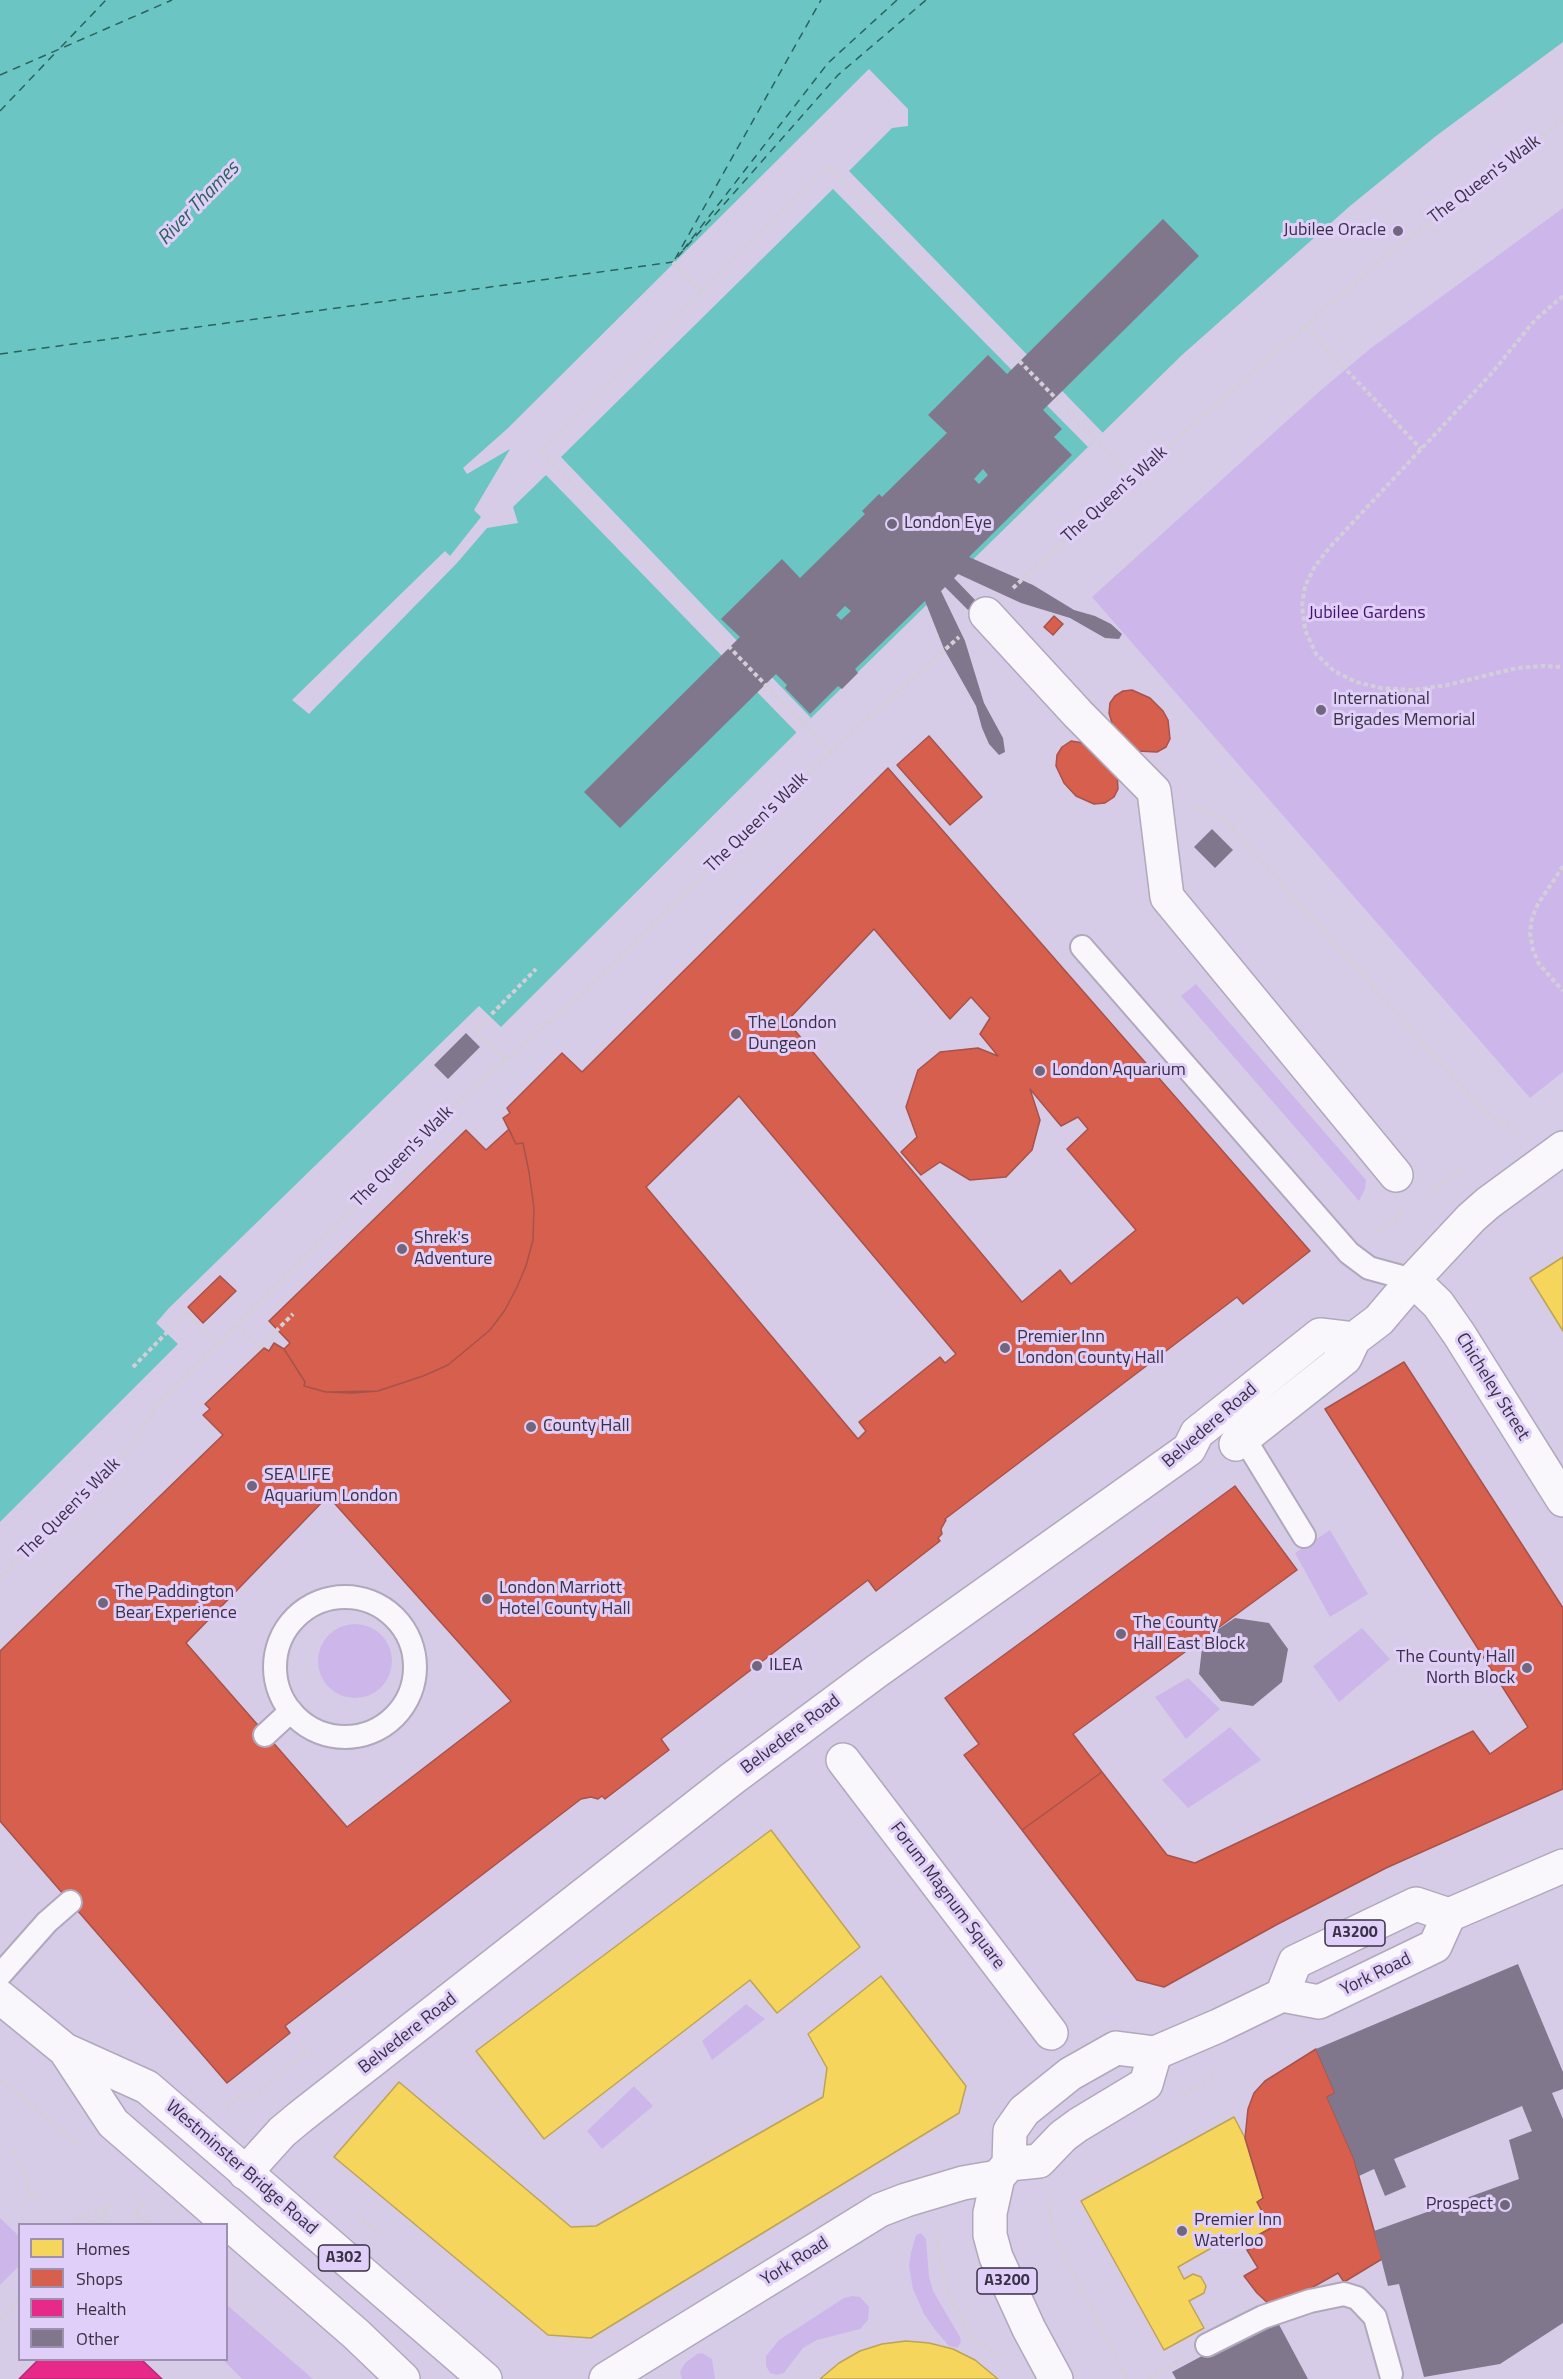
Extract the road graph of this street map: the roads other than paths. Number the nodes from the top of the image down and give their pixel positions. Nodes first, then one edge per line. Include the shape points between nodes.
1 (986, 614) road end
2 (1082, 946) dead end
3 (1553, 1154) edge
4 (1396, 1175) dead end
5 (1413, 1280) junction
6 (1354, 1339) junction
7 (1240, 1441) joint
8 (1563, 1500) edge
9 (1304, 1536) dead end
10 (291, 1711) junction
11 (265, 1735) dead end
12 (843, 1760) dead end
13 (1563, 1866) edge
14 (70, 1902) dead end
15 (1449, 1915) junction
16 (0, 1975) edge
17 (1282, 1995) junction
18 (0, 1997) edge
19 (1051, 2033) dead end
20 (65, 2050) junction
21 (1155, 2053) junction
22 (1004, 2170) junction
23 (245, 2173) junction
24 (1207, 2345) dead end
25 (1391, 2374) dead end
26 (403, 2379) edge
27 (484, 2379) edge
28 (606, 2379) edge
29 (1056, 2379) edge

1 - 4 street via 1154,791 1167,897
2 - 5 lane via 1348,1253 1369,1268
3 - 5 street, Belvedere Road via 1471,1218
5 - 6 street, Belvedere Road via 1379,1320
5 - 8 street, Chicheley Street via 1438,1304 1459,1334
6 - 7 street, Belvedere Road via 1345,1358
6 - 23 street, Belvedere Road via 1320,1335 1197,1433 1189,1449 733,1778 300,2117
7 - 9 lane
10 - 10 lane via 321,1734 341,1738 366,1735 388,1724 409,1699 416,1676 415,1651 405,1628 388,1610 352,1597 324,1600 302,1611 285,1631 276,1654 276,1678
10 - 11 lane
12 - 19 street, Forum Magnum Square
13 - 15 street
14 - 16 lane
15 - 17 street, York Road / A3200 via 1435,1946 1319,2002
15 - 17 street, A3200 via 1416,1904 1406,1908 1295,1962
17 - 21 street
18 - 20 street, Westminster Bridge Road / A302
20 - 23 street, Westminster Bridge Road / A302 via 147,2087
20 - 26 street, Westminster Bridge Road / A302 via 113,2123
21 - 22 street, York Road via 1146,2084 1071,2131 1040,2161
21 - 22 street, A3200 via 1116,2048 1070,2074 1024,2111 1010,2131
22 - 28 street, York Road via 880,2210
22 - 29 street, A3200 via 990,2213 990,2235 996,2257
23 - 27 street, Westminster Bridge Road / A302
24 - 25 lane via 1263,2317 1344,2294 1357,2298 1375,2317

